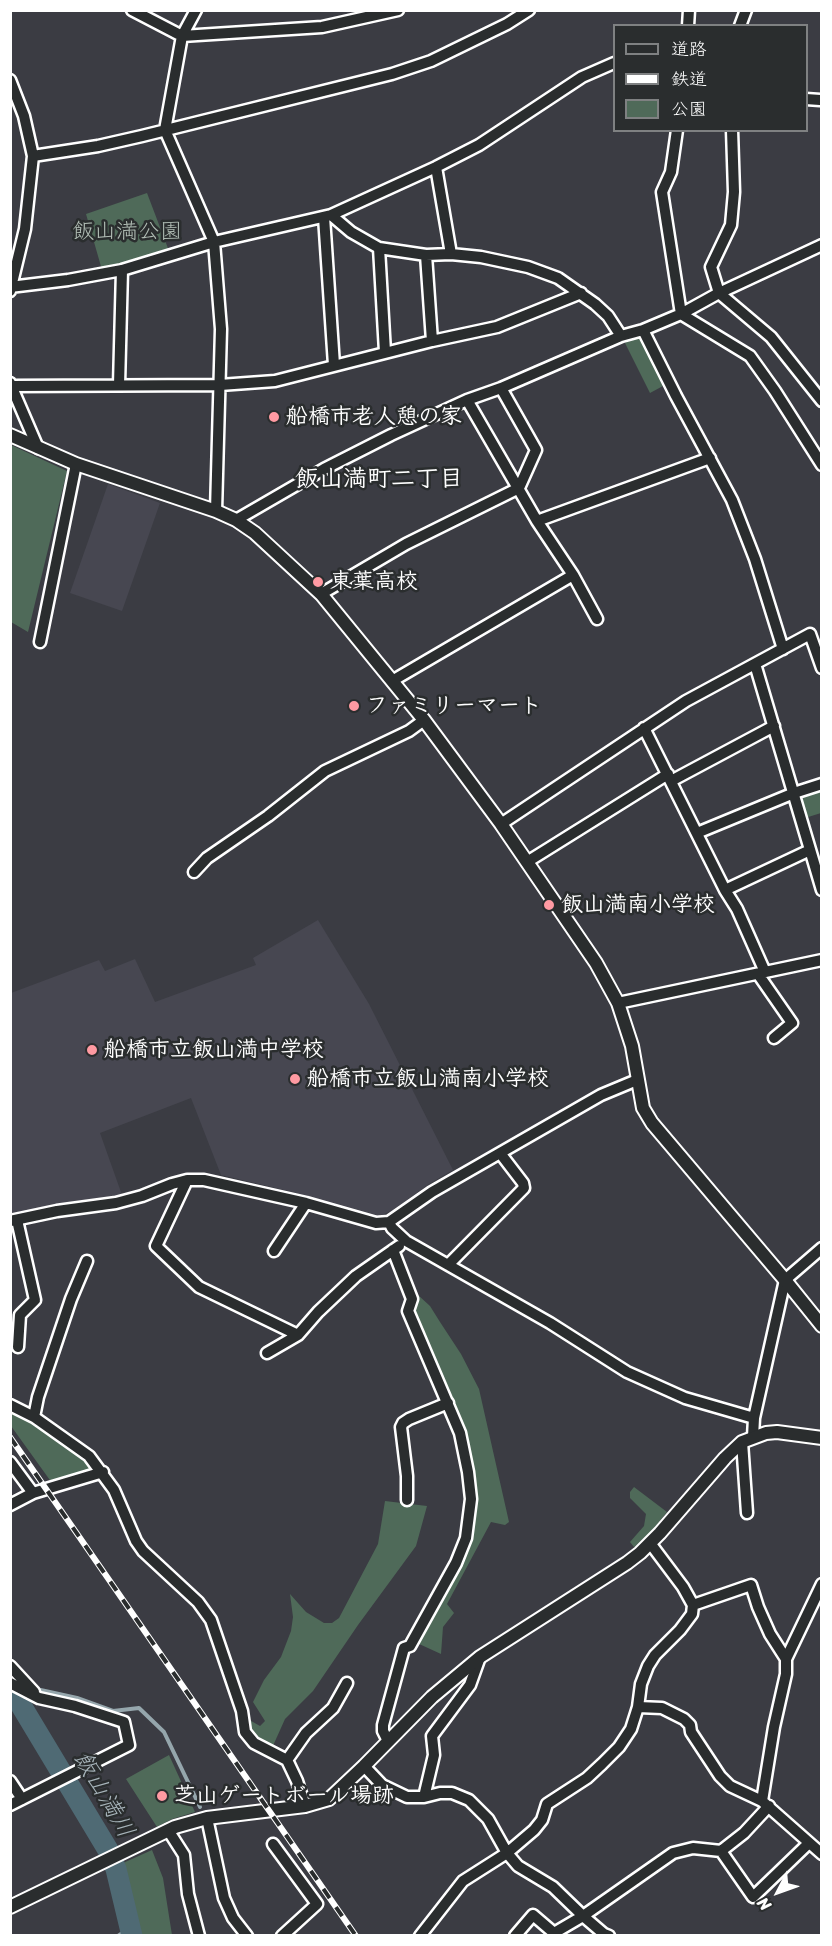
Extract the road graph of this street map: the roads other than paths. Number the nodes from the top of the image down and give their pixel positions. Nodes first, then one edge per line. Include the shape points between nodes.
1 (132, 10) edge
2 (196, 10) edge
3 (398, 10) edge
4 (529, 10) edge
5 (182, 36) junction
6 (613, 64) edge
7 (10, 80) edge
8 (808, 99) edge
9 (820, 100) dead end
10 (165, 130) junction
11 (677, 132) edge
12 (732, 132) edge
13 (33, 156) junction
14 (436, 167) junction
15 (328, 216) junction
16 (214, 242) junction
17 (822, 244) edge
18 (379, 248) junction
19 (451, 254) junction
20 (426, 255) junction
21 (122, 270) junction
22 (11, 288) edge
23 (581, 293) junction
24 (719, 293) junction
25 (681, 315) junction
26 (643, 330) junction
27 (621, 336) junction
28 (432, 341) junction
29 (385, 352) junction
30 (334, 365) junction
31 (11, 384) edge
32 (120, 385) junction
33 (220, 385) junction
34 (501, 388) junction
35 (467, 400) junction
36 (822, 401) edge
37 (10, 435) edge
38 (38, 448) junction
39 (710, 458) junction
40 (75, 464) junction
41 (822, 465) edge
42 (519, 488) junction
43 (216, 511) junction
44 (236, 520) junction
45 (537, 521) junction
46 (573, 575) junction
47 (321, 594) junction
48 (597, 619) dead end
49 (40, 642) dead end
50 (783, 649) junction
51 (755, 664) junction
52 (822, 668) edge
53 (392, 681) junction
54 (424, 720) junction
55 (774, 726) junction
56 (644, 728) junction
57 (669, 777) junction
58 (822, 784) edge
59 (794, 793) junction
60 (501, 824) junction
61 (697, 833) junction
62 (810, 850) junction
63 (527, 862) junction
64 (194, 872) dead end
65 (724, 890) junction
66 (822, 890) edge
67 (822, 960) edge
68 (762, 973) junction
69 (618, 1003) junction
70 (774, 1038) dead end
71 (638, 1080) junction
72 (500, 1153) junction
73 (187, 1180) junction
74 (306, 1203) junction
75 (14, 1221) edge
76 (389, 1222) junction
77 (406, 1241) junction
78 (822, 1248) edge
79 (393, 1250) junction
80 (274, 1251) dead end
81 (87, 1261) dead end
82 (448, 1265) junction
83 (785, 1280) junction
84 (822, 1326) edge
85 (298, 1335) junction
86 (18, 1347) dead end
87 (267, 1353) dead end
88 (448, 1403) junction
89 (10, 1405) edge
90 (34, 1417) junction
91 (754, 1418) junction
92 (822, 1438) edge
93 (747, 1439) junction
94 (10, 1462) edge
95 (103, 1472) junction
96 (33, 1493) junction
97 (407, 1500) dead end
98 (10, 1505) edge
99 (747, 1513) dead end
100 (650, 1543) junction
101 (822, 1584) edge
102 (693, 1605) junction
103 (480, 1657) junction
104 (786, 1659) junction
105 (10, 1666) edge
106 (10, 1683) edge
107 (347, 1683) dead end
108 (39, 1698) junction
109 (638, 1707) junction
110 (388, 1741) junction
111 (287, 1760) junction
112 (364, 1766) junction
113 (10, 1781) edge
114 (424, 1797) junction
115 (22, 1799) junction
116 (765, 1804) junction
117 (10, 1805) edge
118 (305, 1806) junction
119 (207, 1818) junction
120 (168, 1830) junction
121 (809, 1843) junction
122 (273, 1844) dead end
123 (721, 1851) junction
124 (507, 1853) junction
125 (822, 1854) edge
126 (12, 1904) edge
127 (583, 1916) junction
128 (199, 1935) edge
129 (247, 1935) edge
130 (282, 1935) edge
131 (420, 1935) edge
132 (515, 1935) edge
133 (605, 1935) edge

1 - 5 street
2 - 5 street
3 - 5 street via 322,27
4 - 10 street via 431,61 392,74
5 - 10 street
6 - 14 street via 582,77 479,145
7 - 13 street
8 - 9 street
10 - 13 street
10 - 16 street
11 - 25 street via 671,172 662,192
12 - 24 street via 731,225 711,267
13 - 22 street via 25,230
14 - 15 street
14 - 19 street
15 - 16 street
15 - 18 street
15 - 30 street
16 - 21 street
16 - 33 street via 221,329
17 - 24 street
18 - 20 street
18 - 29 street
19 - 20 street
19 - 23 street via 528,267 558,278
20 - 28 street
21 - 22 street
21 - 32 street
23 - 27 street via 608,316
23 - 28 street via 497,327
24 - 25 street
24 - 36 street via 771,337
25 - 26 street
25 - 41 street via 750,356
26 - 27 street
26 - 39 street
27 - 34 street
28 - 29 street
29 - 30 street
30 - 33 street via 275,381
31 - 32 street
31 - 38 street
32 - 33 street
33 - 43 street
34 - 35 street
34 - 42 street via 536,450
35 - 42 street
35 - 44 street via 324,469
37 - 38 street
38 - 40 street
39 - 45 street
39 - 50 street via 732,500 755,559
40 - 43 street
40 - 49 street
42 - 45 street
42 - 47 street via 406,544
43 - 44 street
44 - 47 street
45 - 46 street
46 - 48 street
46 - 53 street
47 - 53 street
50 - 51 street
50 - 52 street via 810,634
51 - 55 street
51 - 56 street
53 - 54 street
54 - 60 street
54 - 64 street via 325,771 207,858
55 - 57 street
55 - 59 street
56 - 57 street
56 - 60 street
57 - 61 street
57 - 63 street
58 - 59 street
59 - 61 street
59 - 62 street
60 - 63 street
61 - 65 street
62 - 65 street
62 - 66 street
63 - 69 street via 596,963
65 - 68 street via 737,909
67 - 68 street
68 - 69 street
68 - 70 street via 792,1023
69 - 71 street
71 - 72 street via 601,1095
71 - 83 street via 643,1108 652,1124
72 - 76 street
72 - 82 street via 524,1188
73 - 74 street via 219,1183
73 - 75 street via 116,1203
73 - 85 street via 156,1246 199,1287
74 - 76 street via 376,1223
74 - 80 street
75 - 86 street via 35,1300 20,1316
76 - 77 street
77 - 79 street
77 - 82 street
78 - 83 street
79 - 85 street via 356,1276
79 - 88 street via 412,1299 408,1311
81 - 90 street
82 - 91 street via 651,1384
83 - 84 street
83 - 91 street
85 - 87 street
88 - 97 street via 409,1419 401,1427
88 - 110 street via 460,1433 468,1472 471,1499 466,1538 430,1611 410,1646 404,1648 383,1725
89 - 90 street
90 - 95 street via 89,1456
91 - 93 street
92 - 93 street via 777,1432
93 - 99 street
93 - 100 street via 725,1458
94 - 96 street
95 - 96 street
95 - 111 street via 143,1551 198,1602 211,1620 248,1737
96 - 98 street
100 - 102 street
100 - 103 street via 627,1563
101 - 104 street
102 - 104 street via 751,1585 770,1634
102 - 109 street via 688,1621 648,1666
103 - 110 street
103 - 114 street via 470,1685 432,1736 434,1755
104 - 116 street
105 - 108 street
106 - 108 street
107 - 111 street via 333,1708 306,1733
108 - 115 street via 124,1722 129,1745
109 - 116 street via 662,1708 684,1719 720,1776 730,1786
109 - 124 street via 631,1729 619,1747 587,1778 547,1804 534,1830
110 - 112 street
111 - 118 street
112 - 114 street via 382,1785 397,1793
112 - 118 street via 328,1798
113 - 115 street
114 - 124 street via 440,1792 469,1800 488,1819
115 - 117 street
116 - 121 street
116 - 123 street via 744,1833
118 - 119 street
119 - 120 street
119 - 129 street via 224,1898
120 - 126 street
120 - 128 street via 184,1855 188,1894
121 - 123 street via 753,1897
121 - 125 street
122 - 130 street via 317,1904
123 - 127 street via 693,1848 673,1853
124 - 127 street via 518,1866 553,1887
124 - 131 street via 463,1881
127 - 132 street via 554,1933 533,1915
127 - 133 street

